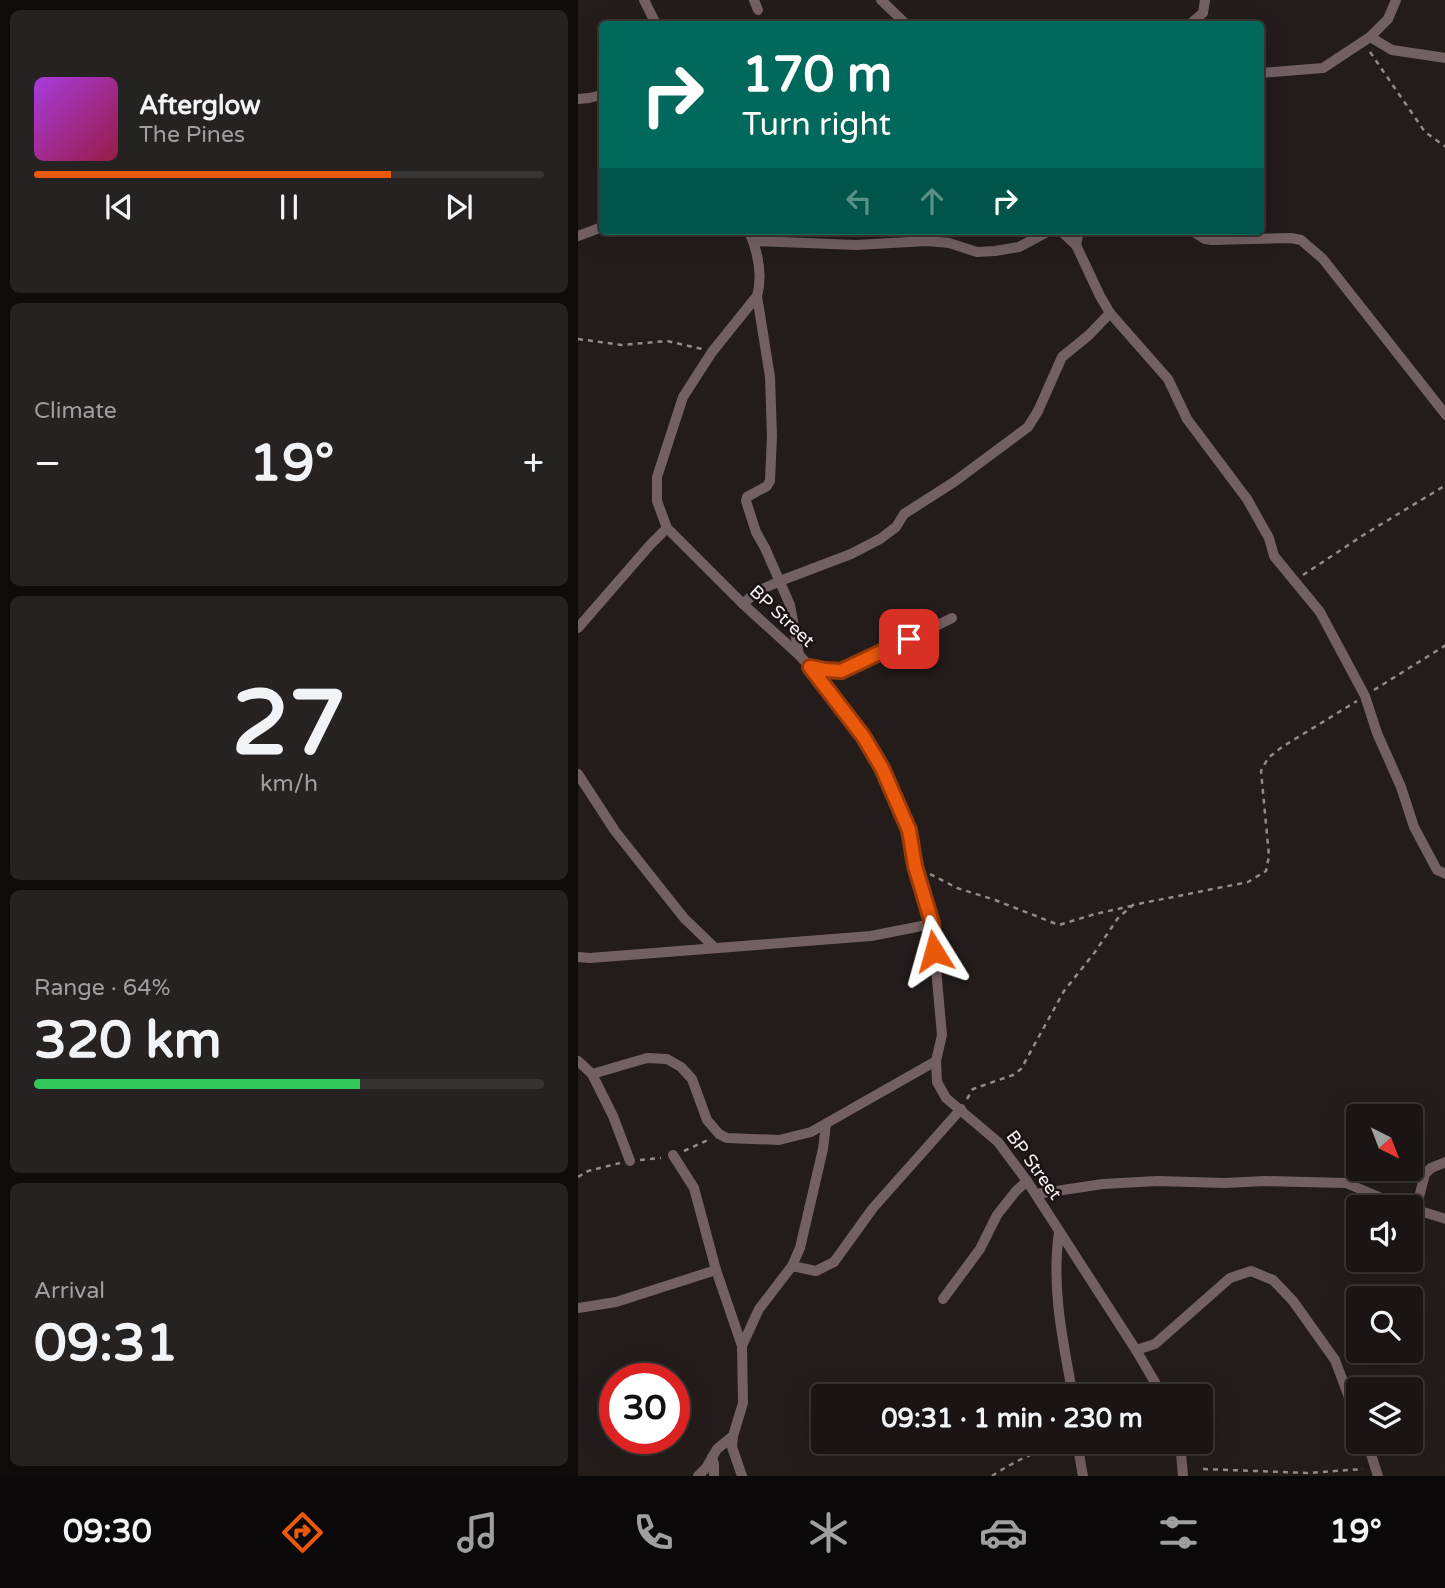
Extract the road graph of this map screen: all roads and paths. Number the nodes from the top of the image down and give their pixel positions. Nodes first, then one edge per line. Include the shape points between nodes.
1 (644, 0) edge
2 (881, 0) edge
3 (1205, 0) edge
4 (1396, 0) edge
5 (654, 21) edge
6 (903, 21) edge
7 (1194, 21) edge
8 (1366, 40) junction
9 (1445, 58) edge
10 (1264, 73) edge
11 (599, 96) edge
12 (578, 99) edge
13 (1445, 147) edge
14 (599, 228) edge
15 (1042, 235) edge
16 (1065, 235) edge
17 (1077, 235) edge
18 (1198, 235) edge
19 (578, 236) edge
20 (751, 236) edge
21 (1076, 245) junction
22 (757, 296) junction
23 (1110, 313) junction
24 (578, 339) edge
25 (712, 352) junction
26 (1445, 415) edge
27 (1445, 485) edge
28 (667, 528) junction
29 (780, 581) junction
30 (1293, 581) junction
31 (743, 604) junction
32 (952, 618) dead end
33 (578, 628) edge
34 (1445, 645) edge
35 (799, 655) junction
36 (810, 667) junction
37 (1365, 696) junction
38 (578, 774) edge
39 (915, 866) junction
40 (1445, 874) edge
41 (1133, 905) junction
42 (932, 923) junction
43 (715, 948) junction
44 (578, 957) edge
45 (578, 1061) edge
46 (936, 1061) junction
47 (592, 1074) junction
48 (961, 1109) junction
49 (826, 1124) junction
50 (719, 1134) junction
51 (673, 1156) junction
52 (630, 1161) junction
53 (1445, 1162) edge
54 (578, 1177) edge
55 (1027, 1181) junction
56 (1036, 1194) junction
57 (1374, 1195) edge
58 (1420, 1195) edge
59 (1423, 1211) edge
60 (1445, 1219) edge
61 (1059, 1232) junction
62 (792, 1266) junction
63 (716, 1270) junction
64 (943, 1299) dead end
65 (578, 1308) edge
66 (742, 1346) junction
67 (1136, 1350) junction
68 (1071, 1384) edge
69 (1156, 1384) edge
70 (1346, 1389) edge
71 (733, 1436) junction
72 (1033, 1454) edge
73 (1079, 1454) edge
74 (1181, 1454) edge
75 (1371, 1454) edge
76 (712, 1457) junction
77 (1203, 1469) dead end
78 (1378, 1472) edge
79 (698, 1476) edge
80 (714, 1476) edge
81 (742, 1476) edge
82 (992, 1476) edge
83 (1083, 1476) edge
84 (1183, 1476) edge

1 - 5 street
2 - 6 street
3 - 7 street via 1203,13
4 - 8 street via 1388,19
8 - 9 street via 1392,50
8 - 10 street via 1323,68
8 - 13 path via 1425,132
11 - 12 street
14 - 19 street
15 - 20 street via 1019,247 977,252 927,241 856,245
16 - 21 street
17 - 21 street
18 - 26 street via 1212,240 1301,240 1323,259
20 - 22 street via 759,270
21 - 23 street
22 - 25 street, BP Street
22 - 29 street via 770,377 770,481 746,501
23 - 29 street via 1062,357 1028,427 904,514 880,539
23 - 30 street via 1168,379 1187,419 1247,499 1274,556
24 - 25 path via 622,345 667,341
25 - 28 street, BP Street via 683,397 657,477 657,501
27 - 30 path
28 - 31 street, BP Street
28 - 33 street
29 - 31 street
29 - 35 street via 790,605
30 - 37 street via 1319,612
31 - 35 street, BP Street
32 - 36 street via 841,671
34 - 37 path
35 - 36 street, BP Street
36 - 39 street, BP Street via 882,768 909,830
37 - 40 street via 1414,827 1437,870
37 - 41 path via 1268,758 1261,771 1269,856 1266,871 1248,883
38 - 43 street via 615,831 684,918
39 - 41 path via 957,888 1059,925
39 - 42 street, BP Street
41 - 48 path via 1064,990 1021,1069 973,1089
42 - 43 street via 871,936
42 - 46 street, BP Street via 942,1035
43 - 44 street
45 - 47 street
46 - 48 street, BP Street via 937,1082
46 - 49 street
47 - 50 street via 647,1058 667,1059 692,1079 707,1120
47 - 52 street
48 - 55 street, BP Street via 997,1142
48 - 62 street via 873,1208 834,1262 816,1271
49 - 50 street via 779,1140
49 - 62 street via 800,1248
50 - 51 path
51 - 52 path
51 - 63 street via 694,1188
52 - 54 path
53 - 58 street via 1425,1174
55 - 56 street, BP Street
55 - 64 street via 997,1215 980,1249
56 - 57 street via 1103,1184 1265,1181 1346,1183
56 - 61 street, BP Street
59 - 60 street
61 - 67 street, BP Street
61 - 68 street via 1056,1284
62 - 66 street via 759,1309
63 - 65 street via 616,1302
63 - 66 street
66 - 71 street via 743,1403
67 - 69 street, BP Street
67 - 70 street via 1154,1343 1230,1278 1251,1271 1273,1280 1293,1301 1335,1360
71 - 76 street
71 - 81 street
72 - 82 path
73 - 83 street
74 - 84 street
75 - 78 street
76 - 79 street
76 - 80 street
77 - 78 path

